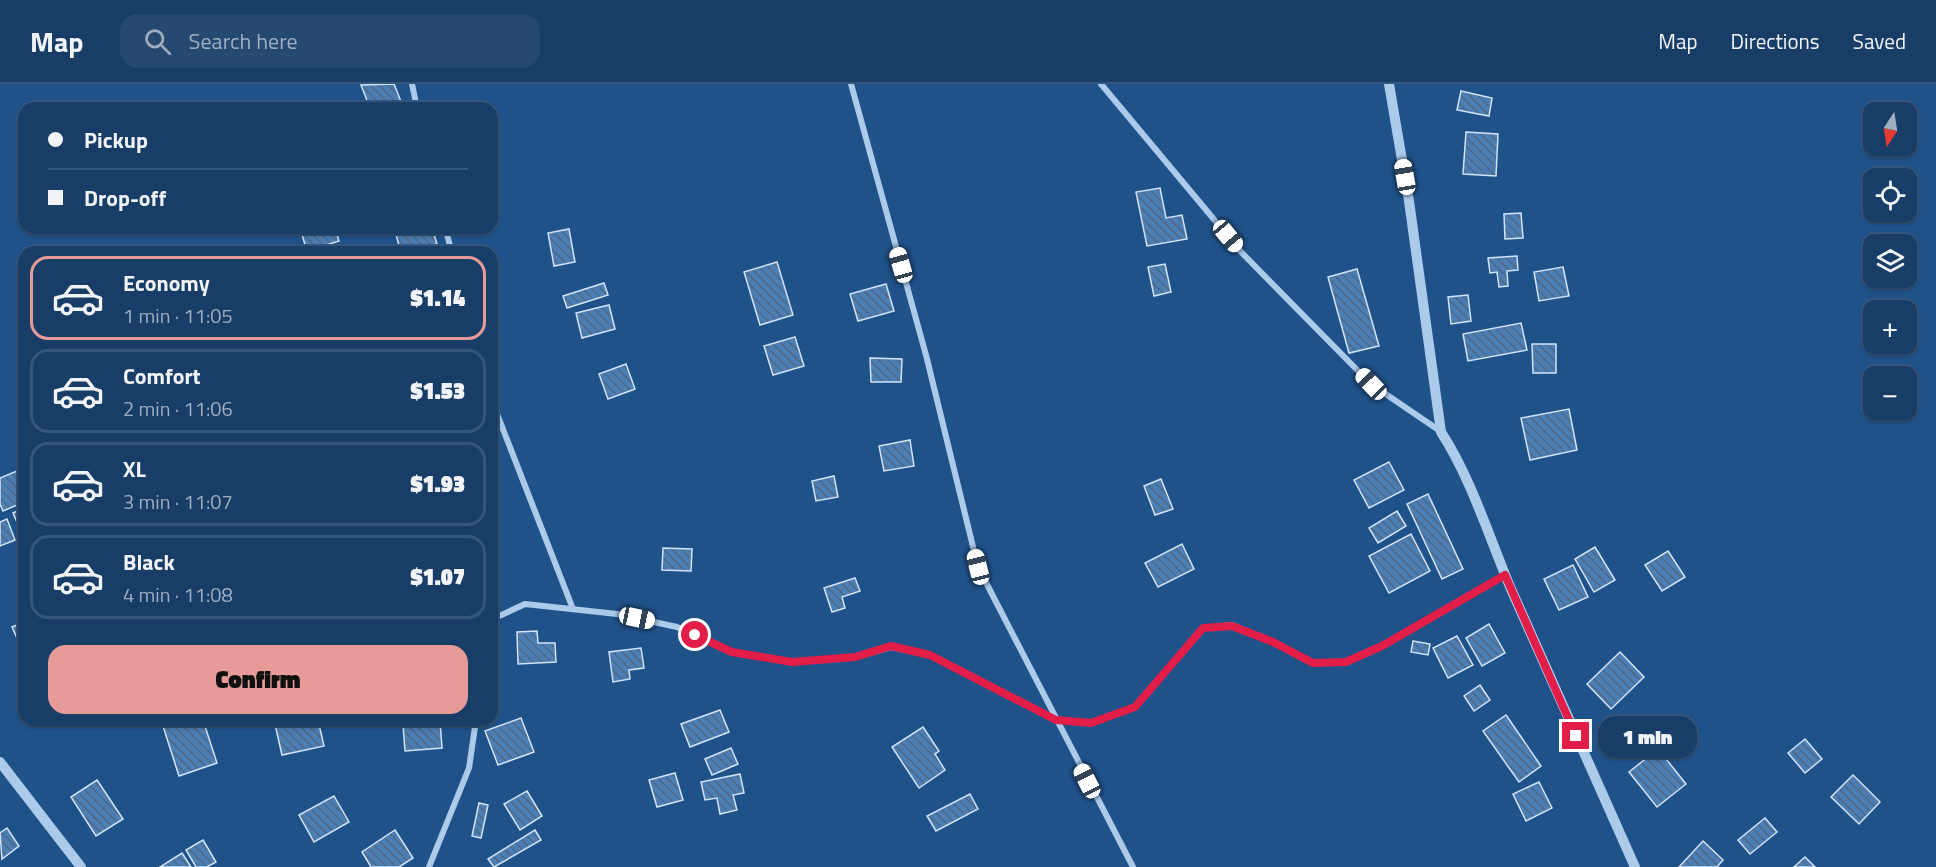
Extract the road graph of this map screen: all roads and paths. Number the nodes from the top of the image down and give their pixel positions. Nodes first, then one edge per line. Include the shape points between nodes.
1 (412, 84) edge
2 (851, 84) edge
3 (1101, 84) edge
4 (1389, 84) edge
5 (416, 102) edge
6 (498, 416) edge
7 (1441, 432) junction
8 (1505, 575) junction
9 (573, 609) junction
10 (498, 616) edge
11 (1056, 720) junction
12 (475, 726) edge
13 (0, 762) edge
14 (81, 867) edge
15 (429, 867) edge
16 (1133, 867) edge
17 (1635, 867) edge

1 - 5 street
2 - 11 street via 926,356 978,567
3 - 7 street via 1242,252 1371,384
4 - 7 street
6 - 9 street
7 - 8 street via 1461,462
8 - 11 street via 1382,646 1346,662 1313,663 1232,626 1203,628 1135,707 1091,723
8 - 17 street
9 - 10 street via 525,604
9 - 11 street via 677,627 732,652 792,662 855,657 891,646 930,655
11 - 16 street
12 - 15 street via 469,768
13 - 14 street

